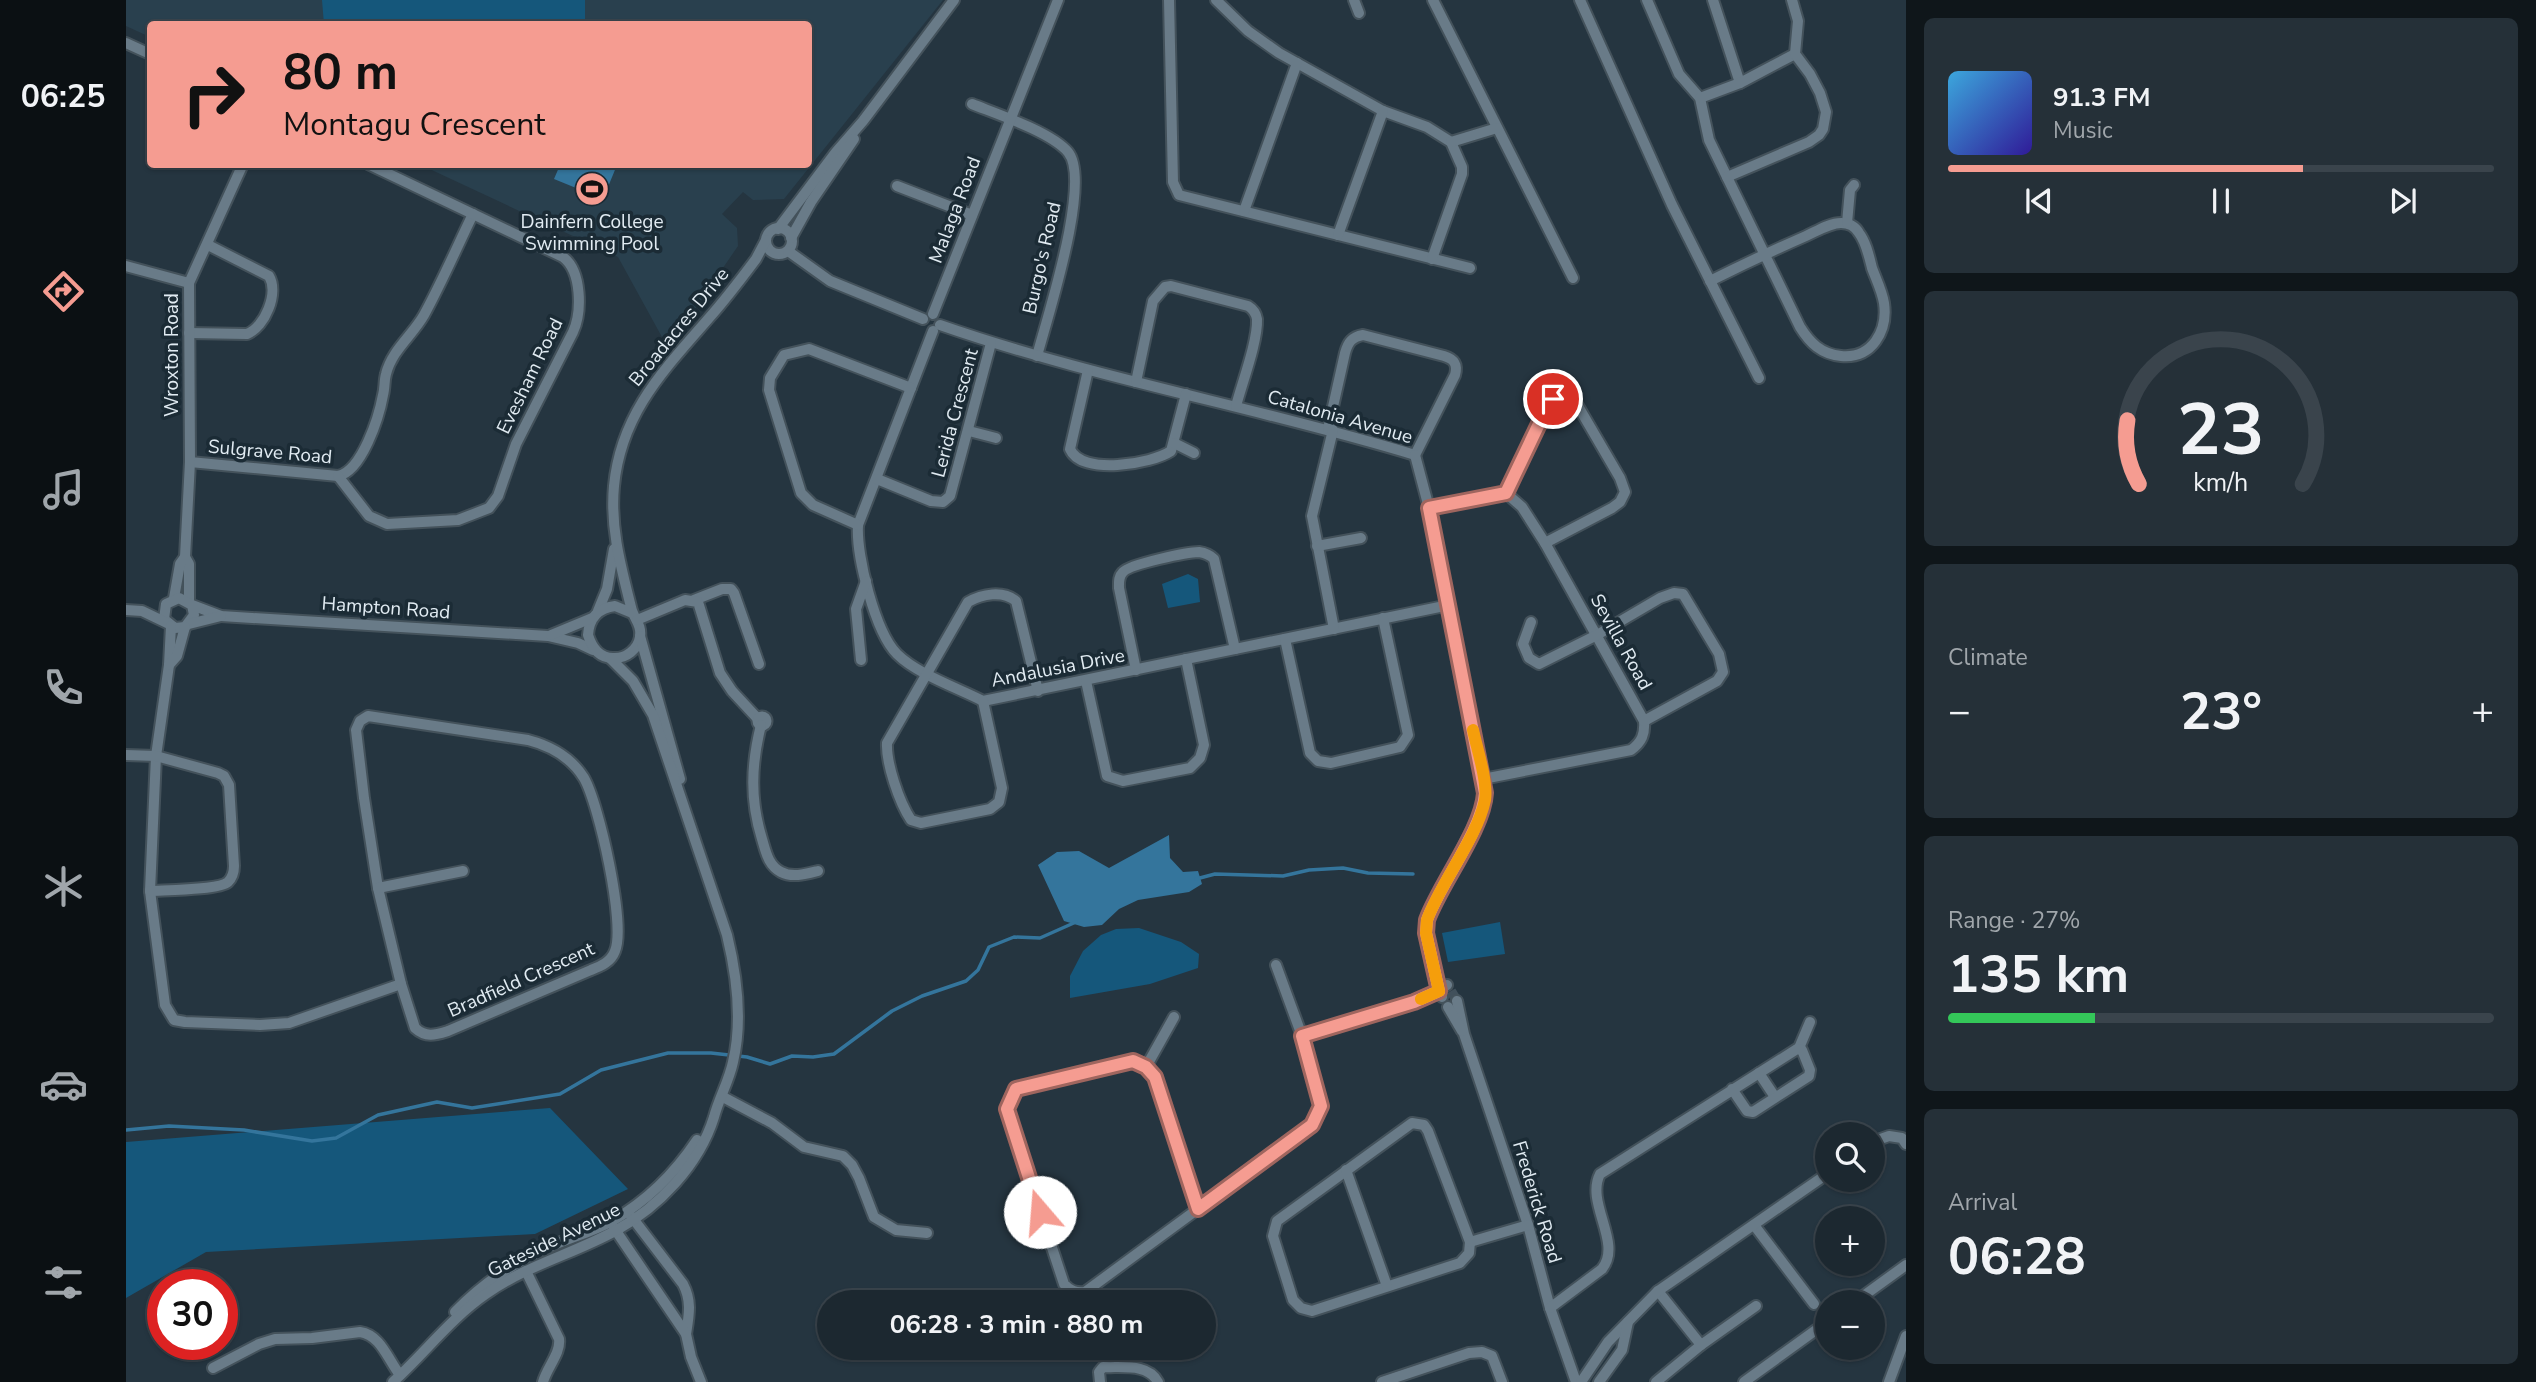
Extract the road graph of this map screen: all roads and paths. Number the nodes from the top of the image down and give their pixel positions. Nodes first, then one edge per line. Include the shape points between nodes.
1 (954, 0) edge
2 (1058, 0) edge
3 (1170, 0) edge
4 (1354, 0) edge
5 (1433, 0) edge
6 (1580, 0) edge
7 (1647, 0) edge
8 (1713, 0) edge
9 (1792, 0) edge
10 (1218, 1) edge
11 (1359, 13) dead end
12 (126, 43) edge
13 (147, 53) edge
14 (1796, 54) junction
15 (1297, 63) junction
16 (1740, 83) junction
17 (1700, 98) junction
18 (972, 104) dead end
19 (1383, 111) junction
20 (1009, 119) junction
21 (863, 121) junction
22 (1496, 128) junction
23 (1451, 142) junction
24 (241, 168) edge
25 (376, 168) edge
26 (1727, 177) junction
27 (1854, 185) dead end
28 (897, 186) dead end
29 (1244, 211) junction
30 (473, 214) junction
31 (972, 215) junction
32 (1847, 223) junction
33 (778, 229) junction
34 (1338, 235) junction
35 (791, 238) junction
36 (766, 240) junction
37 (208, 245) junction
38 (788, 250) junction
39 (775, 254) junction
40 (1765, 254) junction
41 (756, 259) junction
42 (1432, 259) junction
43 (126, 266) edge
44 (1469, 268) dead end
45 (1573, 278) dead end
46 (1710, 281) junction
47 (189, 283) junction
48 (928, 316) junction
49 (936, 328) junction
50 (189, 333) junction
51 (991, 343) junction
52 (1037, 356) junction
53 (1088, 370) junction
54 (1759, 378) dead end
55 (1136, 382) junction
56 (911, 388) junction
57 (1186, 394) junction
58 (1236, 406) junction
59 (1331, 430) junction
60 (969, 431) junction
61 (996, 438) dead end
62 (1174, 443) junction
63 (1194, 453) dead end
64 (1415, 455) junction
65 (190, 462) junction
66 (338, 477) junction
67 (877, 478) junction
68 (1506, 493) junction
69 (1429, 508) junction
70 (858, 525) junction
71 (1360, 538) dead end
72 (616, 542) junction
73 (1545, 543) junction
74 (1317, 545) junction
75 (185, 557) junction
76 (866, 581) junction
77 (694, 600) junction
78 (170, 601) junction
79 (190, 603) junction
80 (1449, 605) junction
81 (126, 610) edge
82 (142, 611) junction
83 (221, 615) junction
84 (595, 615) junction
85 (634, 616) junction
86 (1383, 618) junction
87 (1531, 622) dead end
88 (169, 625) junction
89 (187, 625) junction
90 (1334, 629) junction
91 (1597, 635) junction
92 (548, 636) junction
93 (640, 636) junction
94 (1285, 639) junction
95 (1236, 649) junction
96 (596, 651) junction
97 (610, 658) junction
98 (1186, 659) junction
99 (861, 660) dead end
100 (759, 664) dead end
101 (169, 665) junction
102 (1136, 670) junction
103 (925, 673) junction
104 (1086, 681) junction
105 (1038, 691) junction
106 (983, 701) junction
107 (1644, 721) junction
108 (126, 755) edge
109 (156, 756) junction
110 (1483, 779) junction
111 (685, 806) junction
112 (463, 871) dead end
113 (818, 872) dead end
114 (379, 888) junction
115 (150, 891) junction
116 (1276, 965) dead end
117 (401, 984) junction
118 (1457, 1006) tunnel mouth
119 (1174, 1017) dead end
120 (1810, 1022) dead end
121 (1302, 1036) junction
122 (1799, 1048) junction
123 (1146, 1067) junction
124 (1759, 1073) junction
125 (1732, 1089) junction
126 (723, 1097) junction
127 (1775, 1097) junction
128 (1885, 1137) edge
129 (1906, 1144) edge
130 (1346, 1170) junction
131 (1815, 1182) edge
132 (1198, 1209) junction
133 (631, 1215) junction
134 (1754, 1224) junction
135 (1528, 1225) junction
136 (613, 1227) junction
137 (927, 1233) dead end
138 (1470, 1242) junction
139 (664, 1261) junction
140 (1906, 1265) edge
141 (526, 1271) junction
142 (645, 1274) junction
143 (1387, 1286) junction
144 (1872, 1290) edge
145 (1658, 1291) junction
146 (1814, 1304) dead end
147 (1756, 1306) dead end
148 (1550, 1308) junction
149 (1628, 1322) junction
150 (1815, 1331) edge
151 (686, 1334) junction
152 (1906, 1336) edge
153 (1701, 1345) junction
154 (213, 1368) dead end
155 (396, 1376) edge
156 (382, 1382) edge
157 (543, 1382) edge
158 (701, 1382) edge
159 (1100, 1382) edge
160 (1158, 1382) edge
161 (1381, 1382) edge
162 (1502, 1382) edge
163 (1578, 1382) edge
164 (1599, 1382) edge
165 (1656, 1382) edge
166 (1744, 1382) edge
167 (1889, 1382) edge

1 - 21 street, Broadacres Drive
2 - 20 street, Malaga Road
3 - 29 street via 1173,186 1179,195
4 - 11 street
5 - 22 street
6 - 46 street
7 - 17 street via 1679,74
8 - 16 street
9 - 14 street via 1798,21
10 - 15 street via 1248,31
12 - 13 street
14 - 16 street
14 - 26 street via 1820,93 1826,112 1823,130 1809,142
15 - 19 street
15 - 29 street
16 - 17 street
17 - 26 street via 1709,140
18 - 20 street
19 - 23 street via 1427,127
19 - 34 street
20 - 31 street, Malaga Road
20 - 52 street, Burgo's Road via 1059,144 1071,157 1074,169 1072,221
21 - 33 street, Broadacres Drive
21 - 35 street, Broadacres Drive
22 - 23 street
22 - 45 street
23 - 42 street via 1462,174
24 - 37 street, Wroxton Road
25 - 30 street, Evesham Road
26 - 40 street
27 - 32 street
28 - 31 street
29 - 34 street
30 - 66 street, Sulgrave Road via 423,317 392,358 358,461
30 - 66 street, Evesham Road via 568,260 578,294 576,325 516,444 498,496 489,508 458,520 387,524 369,516
31 - 48 street, Malaga Road
32 - 40 street via 1834,224
32 - 40 street via 1860,233 1884,303 1881,336 1863,352 1848,357 1831,355 1812,345
33 - 35 street
33 - 36 street, Broadacres Drive
34 - 42 street
35 - 38 street, Broadacres Drive
36 - 39 street
36 - 41 street, Broadacres Drive
37 - 47 street, Wroxton Road
37 - 50 street via 269,276 271,299 254,332
38 - 39 street, Broadacres Drive
38 - 48 street via 830,281
39 - 41 street, Broadacres Drive
40 - 46 street
41 - 72 street, Broadacres Drive via 667,365 638,407 618,462 613,506
42 - 44 street
43 - 47 street
46 - 54 street
47 - 50 street, Wroxton Road
48 - 49 street via 939,318
48 - 49 street via 925,330
49 - 51 street, Catalonia Avenue
49 - 56 street, Andalusia Drive
50 - 65 street, Wroxton Road
51 - 52 street, Catalonia Avenue
51 - 60 street, Lerida Crescent
52 - 53 street, Catalonia Avenue
53 - 55 street, Catalonia Avenue
53 - 62 street via 1069,444 1076,458 1117,466 1166,454
55 - 57 street, Catalonia Avenue
55 - 58 street via 1153,301 1171,286 1248,306 1257,317
56 - 67 street, Andalusia Drive
56 - 70 street via 809,349 784,355 770,378 769,390 801,493 813,505
57 - 58 street, Catalonia Avenue
57 - 62 street
58 - 59 street, Catalonia Avenue
59 - 64 street, Catalonia Avenue
59 - 64 street via 1345,353 1353,338 1363,335 1444,356 1455,363 1455,375
59 - 74 street via 1313,509
60 - 61 street
60 - 67 street, Lerida Crescent via 947,500 931,500
62 - 63 street
64 - 69 street, Catalonia Avenue
65 - 66 street, Sulgrave Road
65 - 75 street, Wroxton Road
67 - 70 street, Andalusia Drive
68 - 69 street
68 - 73 street, Sevilla Road via 1522,507
68 - 73 street via 1548,405 1560,397 1570,398 1625,492 1612,508
69 - 80 street, Catalonia Avenue
70 - 76 street, Andalusia Drive
71 - 74 street
72 - 84 street, Broadacres Drive via 607,589
72 - 85 street, Broadacres Drive
73 - 91 street, Sevilla Road
74 - 90 street
75 - 78 street, Wroxton Road
75 - 79 street, Wroxton Road
76 - 99 street via 856,609
76 - 103 street, Andalusia Drive via 888,642 897,655
77 - 85 street
77 - 100 street via 731,589
77 - 113 street via 701,605 720,673 759,722 753,806 767,857 784,873
78 - 79 street, Hampton Road via 182,598
78 - 82 street, Hampton Road
78 - 88 street via 163,614
79 - 83 street, Hampton Road
79 - 89 street via 194,615
80 - 86 street, Andalusia Drive
80 - 110 street, Catalonia Avenue
81 - 82 street, Hampton Road
82 - 88 street, Hampton Road
83 - 89 street, Hampton Road
83 - 92 street, Hampton Road
84 - 85 street via 615,606
84 - 92 street, Hampton Road
84 - 96 street, Broadacres Drive via 588,635
85 - 93 street, Broadacres Drive
86 - 90 street, Andalusia Drive
86 - 94 street via 1408,735 1400,747 1331,763 1310,754
87 - 91 street via 1523,643 1535,664
88 - 89 street, Hampton Road
88 - 101 street
89 - 101 street via 177,656
90 - 94 street, Andalusia Drive
91 - 107 street, Sevilla Road
91 - 107 street via 1678,592 1719,654 1723,672 1717,681
92 - 96 street, Hampton Road
93 - 97 street via 633,650
93 - 111 street, Gateside Avenue
94 - 95 street, Andalusia Drive
95 - 98 street, Andalusia Drive
95 - 102 street via 1214,559 1196,552 1123,571 1119,588
96 - 97 street
97 - 111 street, Gateside Avenue via 648,704
98 - 102 street, Andalusia Drive
98 - 104 street via 1203,745 1197,762 1185,769 1123,781 1107,776
101 - 109 street
102 - 104 street, Andalusia Drive
103 - 105 street via 968,602 1007,595 1018,606
103 - 106 street, Andalusia Drive
103 - 106 street via 887,743 911,820 990,809 999,802 1003,794
104 - 105 street, Andalusia Drive
105 - 106 street, Andalusia Drive
107 - 110 street, Sevilla Road via 1643,737 1631,750
108 - 109 street
109 - 115 street
109 - 115 street via 218,773 226,780 234,866 228,882 219,886
110 - 121 street, Catalonia Avenue via 1485,801 1427,920 1426,933 1445,991
111 - 126 street, Gateside Avenue via 734,963 736,1040
112 - 114 street
114 - 117 street, Bradfield Crescent
114 - 117 street, Bradfield Crescent via 356,740 357,724 364,717 528,740 553,748 584,778 611,869 618,945 610,959 431,1035 421,1033 412,1023
115 - 117 street via 165,1005 174,1020 289,1023
116 - 121 street
118 - 135 street, Frederick Road
119 - 123 street
120 - 122 street
121 - 132 street via 1321,1106 1312,1125
122 - 124 street
122 - 127 street via 1810,1070 1808,1076
123 - 132 street via 1155,1077
123 - 132 street via 1133,1061 1020,1087 1009,1101 1009,1116 1064,1284 1077,1293 1086,1292
124 - 125 street
124 - 127 street
125 - 127 street via 1750,1112
125 - 148 street via 1600,1174 1597,1191 1607,1262
126 - 133 street, Gateside Avenue via 714,1117 672,1174
126 - 137 street via 772,1123 804,1147 843,1156 859,1178 874,1217 896,1230
128 - 129 street via 1902,1138
130 - 138 street via 1406,1125 1424,1125
130 - 143 street
130 - 143 street via 1280,1216 1274,1225 1273,1236 1293,1300 1312,1311
131 - 134 street
133 - 136 street, Gateside Avenue
133 - 139 street
134 - 145 street
134 - 146 street
135 - 138 street
135 - 148 street, Frederick Road
136 - 141 street, Gateside Avenue
136 - 142 street
136 - 155 street, Gateside Avenue via 549,1247 496,1275 475,1291
138 - 143 street via 1469,1253 1460,1263
139 - 142 street
139 - 151 street via 689,1295
140 - 144 street
141 - 155 street, Gateside Avenue via 484,1295
141 - 157 street via 559,1339 560,1347
142 - 151 street
145 - 149 street
145 - 153 street
147 - 153 street
148 - 163 street, Frederick Road
149 - 163 street
149 - 164 street via 1622,1350
150 - 166 street
151 - 158 street
152 - 167 street
153 - 165 street
154 - 155 street via 275,1339 360,1332 375,1339
155 - 156 street, Gateside Avenue
159 - 160 street via 1103,1367 1140,1368
161 - 162 street via 1482,1352 1492,1356

